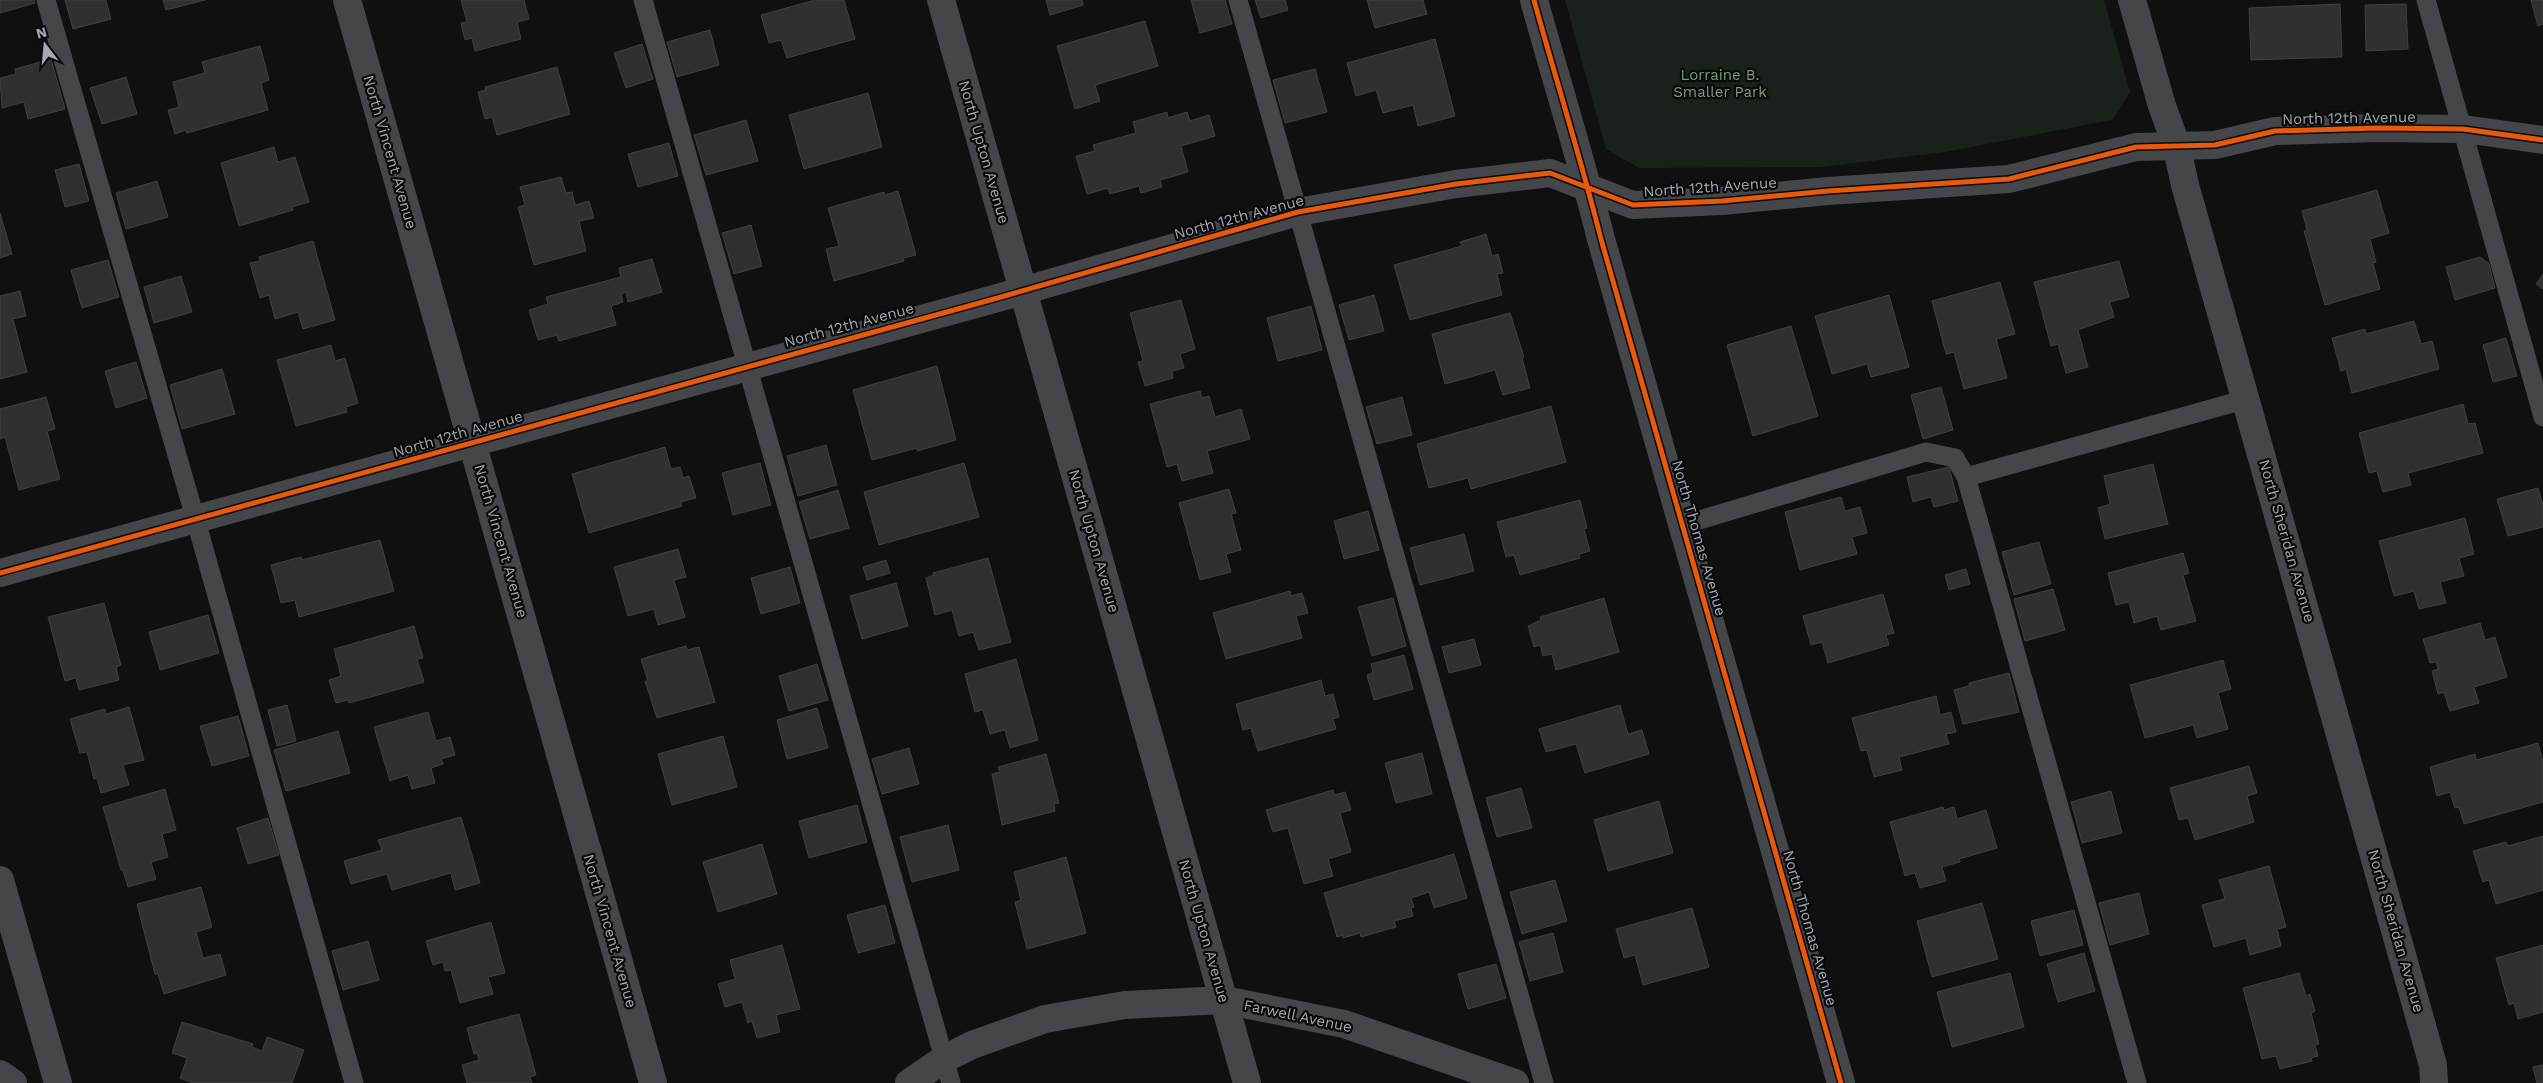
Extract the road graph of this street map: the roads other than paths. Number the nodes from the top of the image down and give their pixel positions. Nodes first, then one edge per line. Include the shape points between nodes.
1 (46, 0) edge
2 (348, 0) edge
3 (644, 0) edge
4 (941, 0) edge
5 (1238, 0) edge
6 (1534, 0) edge
7 (2132, 0) edge
8 (2426, 0) edge
9 (2463, 129) junction
10 (2543, 140) edge
11 (2176, 144) junction
12 (1588, 186) junction
13 (1298, 212) junction
14 (1023, 291) junction
15 (747, 366) junction
16 (2247, 400) junction
17 (2543, 418) edge
18 (473, 443) junction
19 (1966, 477) junction
20 (196, 520) junction
21 (1683, 525) junction
22 (0, 573) edge
23 (0, 880) edge
24 (1224, 1000) junction
25 (947, 1071) edge
26 (0, 1074) edge
27 (13, 1083) edge
28 (58, 1083) edge
29 (354, 1083) edge
30 (653, 1083) edge
31 (909, 1083) edge
32 (1247, 1083) edge
33 (1515, 1083) edge
34 (1544, 1083) edge
35 (1841, 1083) edge
36 (2137, 1083) edge
37 (2434, 1083) edge

1 - 20 lane
2 - 18 street, North Vincent Avenue
3 - 15 lane
4 - 14 street, North Upton Avenue
5 - 13 lane
6 - 12 street, North Thomas Avenue via 1567,123
7 - 11 street, North Sheridan Avenue
8 - 9 lane
9 - 10 street, North 12th Avenue
9 - 11 street, North 12th Avenue via 2275,132 2215,144
9 - 17 lane
11 - 12 street, North 12th Avenue via 2136,147 2008,179 1722,201 1633,205
11 - 16 street, North Sheridan Avenue
12 - 13 street, North 12th Avenue via 1550,173 1538,174 1456,184
12 - 21 street, North Thomas Avenue
13 - 14 street, North 12th Avenue
13 - 34 lane
14 - 15 street, North 12th Avenue
14 - 24 street, North Upton Avenue
15 - 18 street, North 12th Avenue
15 - 25 lane
16 - 19 lane
16 - 37 street, North Sheridan Avenue via 2433,1065
18 - 20 street, North 12th Avenue
18 - 30 street, North Vincent Avenue
19 - 21 lane via 1955,458 1926,452
19 - 36 lane
20 - 22 street, North 12th Avenue
20 - 29 lane
21 - 35 street, North Thomas Avenue
23 - 28 street
24 - 25 street, Farwell Avenue via 1125,1005 1045,1019 972,1045
24 - 32 street, North Upton Avenue
24 - 33 street, Farwell Avenue via 1344,1024
25 - 31 street, Farwell Avenue
26 - 27 street

